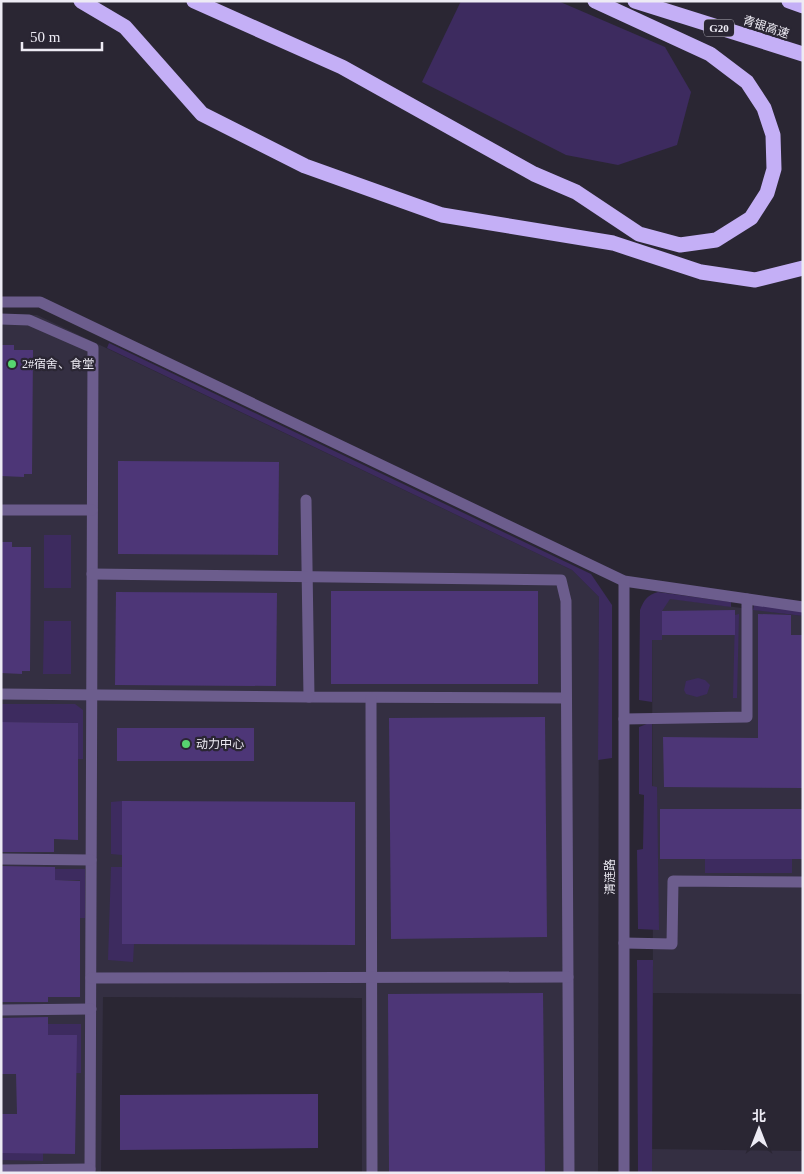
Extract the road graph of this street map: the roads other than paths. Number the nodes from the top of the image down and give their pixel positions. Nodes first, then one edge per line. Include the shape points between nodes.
1 (81, 1) edge
2 (194, 1) edge
3 (595, 1) edge
4 (635, 1) edge
5 (789, 1) edge
6 (803, 6) edge
7 (803, 54) edge
8 (803, 268) edge
9 (1, 302) edge
10 (1, 320) edge
11 (306, 500) dead end
12 (1, 510) edge
13 (92, 510) junction
14 (92, 574) junction
15 (307, 576) junction
16 (624, 581) junction
17 (748, 599) junction
18 (803, 607) edge
19 (1, 694) edge
20 (93, 696) junction
21 (309, 697) junction
22 (371, 698) junction
23 (566, 698) junction
24 (624, 719) junction
25 (1, 859) edge
26 (91, 860) junction
27 (803, 882) edge
28 (624, 943) junction
29 (372, 977) junction
30 (568, 977) junction
31 (91, 978) junction
32 (1, 1010) edge
33 (91, 1010) junction
34 (1, 1170) edge
35 (90, 1171) edge
36 (372, 1173) edge
37 (569, 1173) edge
38 (624, 1173) edge

1 - 8 highway via 125,27 202,114 305,166 442,215 613,243 701,272 755,280
2 - 3 highway via 342,67 534,174 576,192 639,234 680,245 716,240 751,218 768,193 774,169 773,136 764,108 748,82 710,54
4 - 7 highway, 青银高速 / G20
5 - 6 highway
9 - 16 street via 40,302
10 - 13 street via 29,320 93,348
11 - 15 street
12 - 13 street
13 - 14 street
14 - 15 street
14 - 20 street
15 - 21 street
15 - 23 street via 561,580 566,601
16 - 17 street
16 - 24 street, 清涟路
17 - 18 street
17 - 24 street via 747,717
19 - 20 street
20 - 21 street
20 - 26 street
21 - 22 street
22 - 23 street
22 - 29 street
23 - 30 street
24 - 28 street, 清涟路
25 - 26 street
26 - 31 street
27 - 28 street via 673,881 672,944
28 - 38 street, 清涟路
29 - 30 street
29 - 31 street
29 - 36 street
30 - 37 street
31 - 33 street
32 - 33 street
33 - 35 street
34 - 35 street

